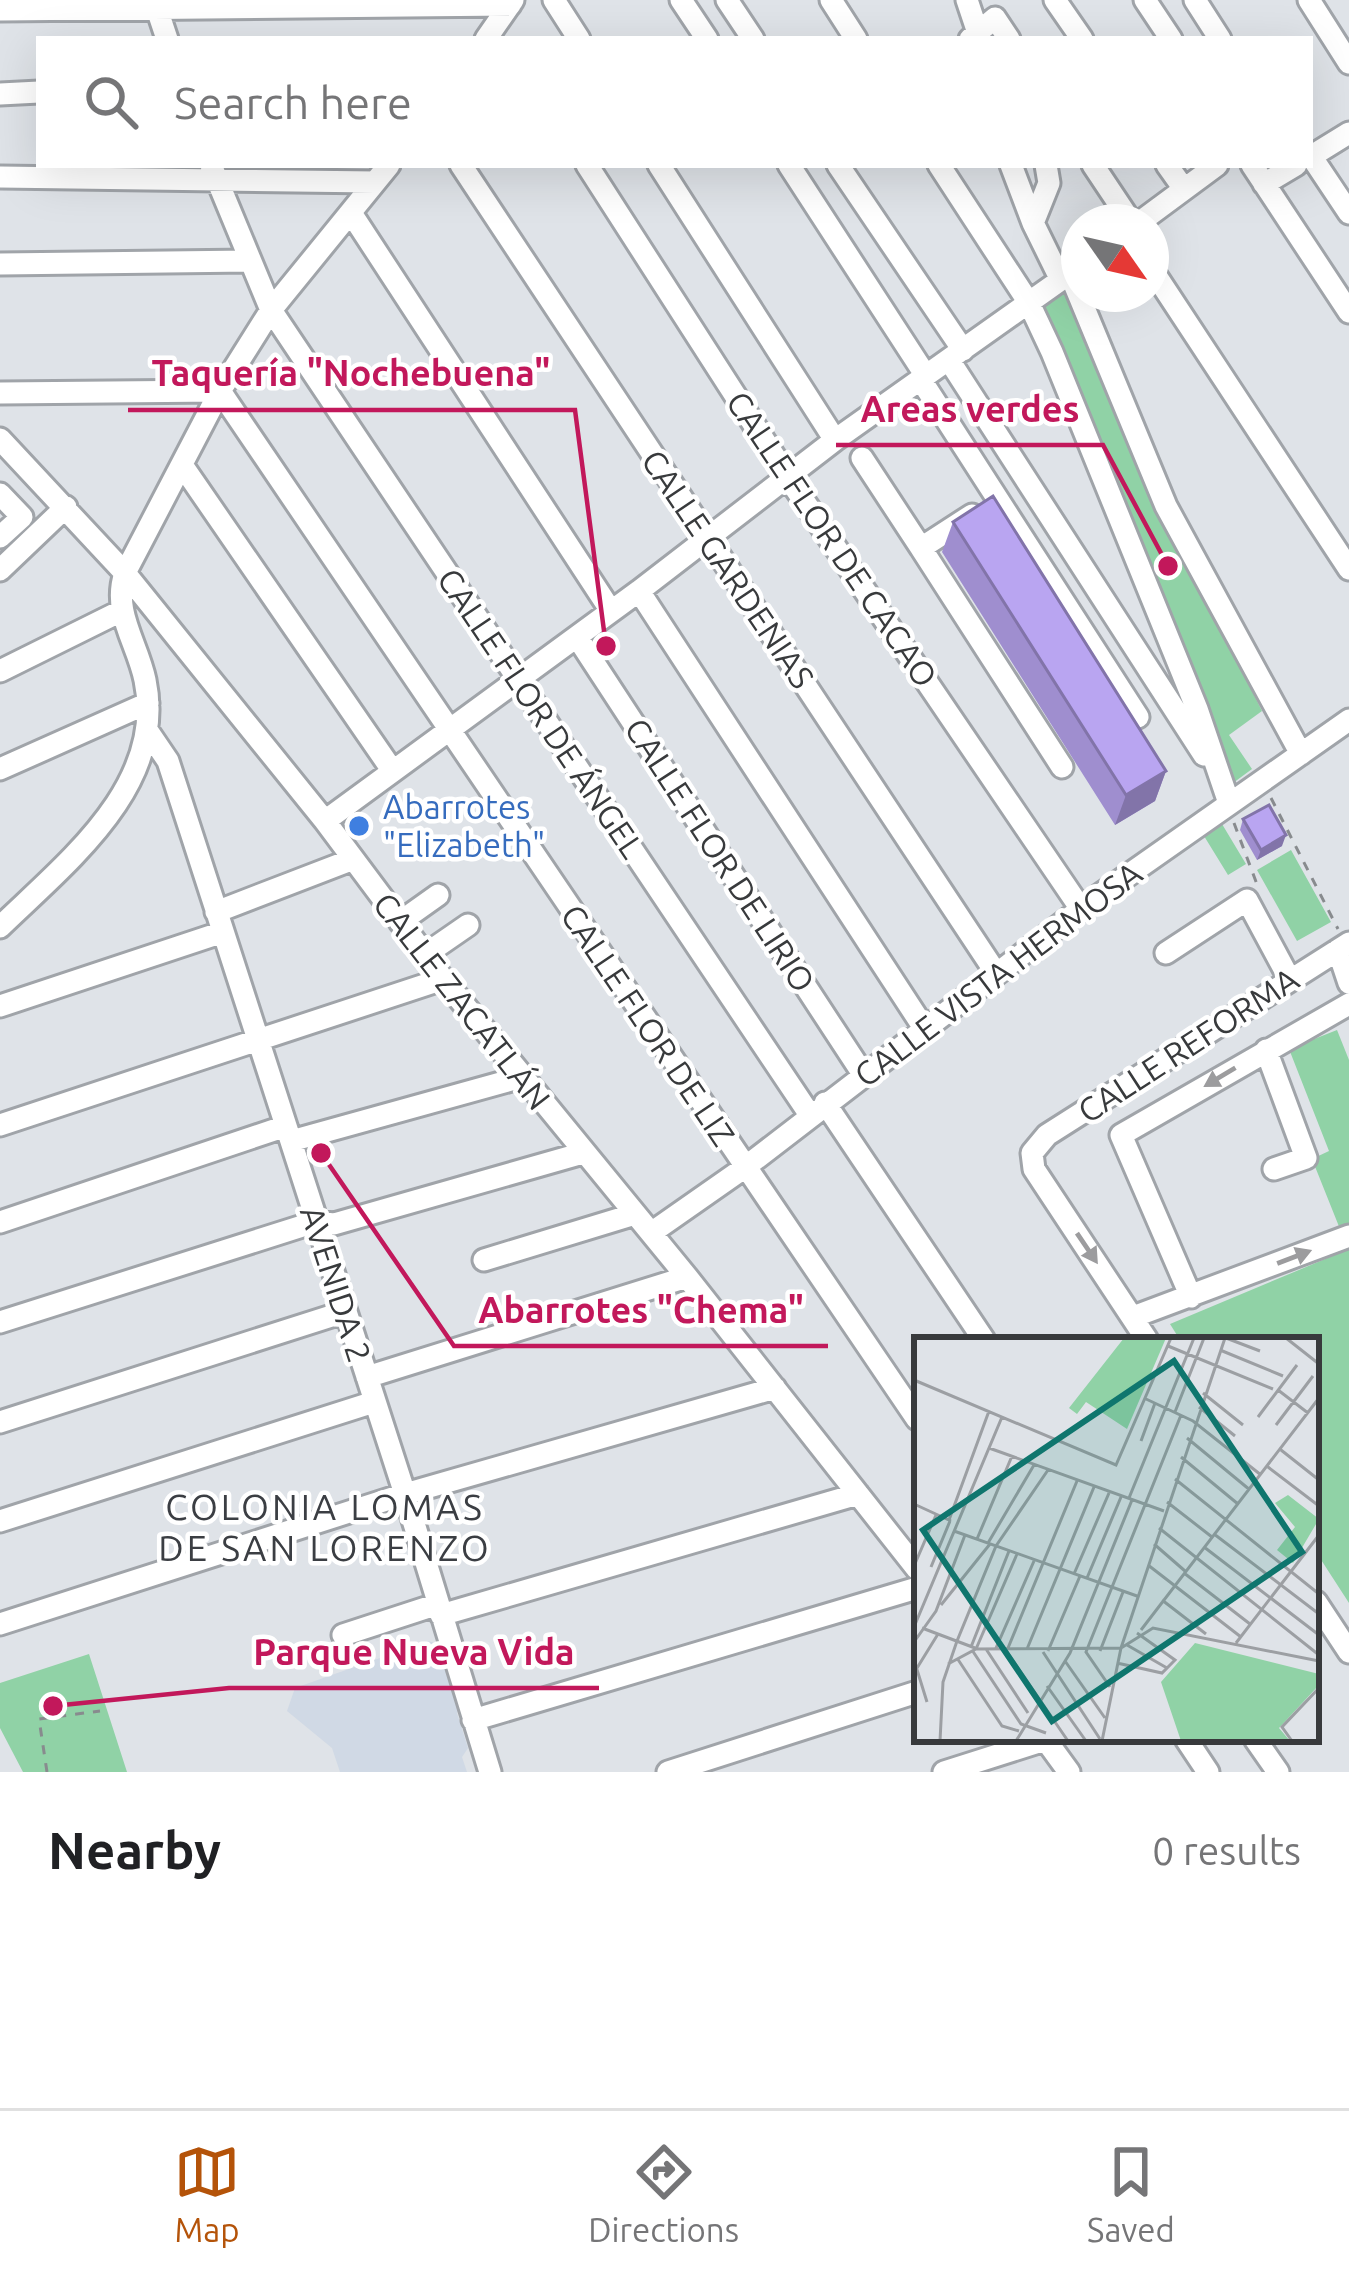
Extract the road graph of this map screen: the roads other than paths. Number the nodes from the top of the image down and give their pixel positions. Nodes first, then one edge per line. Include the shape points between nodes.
1 (554, 0) edge
2 (681, 0) edge
3 (727, 0) edge
4 (831, 0) edge
5 (954, 0) edge
6 (968, 0) edge
7 (1055, 0) edge
8 (1145, 0) edge
9 (1195, 0) edge
10 (1309, 0) edge
11 (512, 2) edge
12 (155, 4) edge
13 (0, 10) edge
14 (496, 34) edge
15 (166, 36) edge
16 (577, 36) edge
17 (705, 36) edge
18 (751, 36) edge
19 (854, 36) edge
20 (974, 36) edge
21 (975, 36) edge
22 (976, 36) edge
23 (1007, 36) edge
24 (1080, 36) edge
25 (1169, 36) edge
26 (1218, 36) edge
27 (1349, 63) edge
28 (36, 92) edge
29 (0, 94) edge
30 (1349, 133) edge
31 (1313, 155) edge
32 (1313, 159) edge
33 (463, 168) edge
34 (589, 168) edge
35 (661, 168) edge
36 (791, 168) edge
37 (840, 168) edge
38 (941, 168) edge
39 (1012, 168) edge
40 (1046, 168) edge
41 (1096, 168) edge
42 (1170, 168) edge
43 (1213, 168) edge
44 (214, 171) edge
45 (382, 174) edge
46 (1258, 175) edge
47 (0, 177) edge
48 (1184, 189) junction
49 (1123, 204) edge
50 (1162, 204) edge
51 (351, 212) junction
52 (1349, 213) edge
53 (1033, 223) junction
54 (250, 261) junction
55 (1061, 262) edge
56 (0, 264) edge
57 (1061, 280) edge
58 (1169, 295) edge
59 (1029, 303) junction
60 (271, 310) junction
61 (1086, 312) edge
62 (1349, 312) edge
63 (956, 355) junction
64 (923, 378) junction
65 (220, 391) junction
66 (0, 393) edge
67 (0, 439) edge
68 (835, 440) junction
69 (862, 458) dead end
70 (182, 465) junction
71 (787, 476) junction
72 (0, 494) edge
73 (997, 499) junction
74 (66, 507) junction
75 (0, 537) edge
76 (706, 538) junction
77 (921, 548) junction
78 (1349, 569) edge
79 (0, 570) edge
80 (125, 573) junction
81 (639, 591) junction
82 (122, 611) junction
83 (611, 611) junction
84 (577, 637) junction
85 (0, 671) edge
86 (518, 677) junction
87 (148, 703) junction
88 (1138, 717) edge
89 (1349, 720) edge
90 (448, 728) junction
91 (149, 733) junction
92 (1301, 754) junction
93 (1062, 767) dead end
94 (0, 769) edge
95 (392, 770) junction
96 (1221, 781) junction
97 (1229, 803) junction
98 (325, 821) junction
99 (351, 860) junction
100 (438, 895) dead end
101 (1081, 909) junction
102 (219, 922) junction
103 (400, 922) junction
104 (468, 926) dead end
105 (0, 927) edge
106 (1344, 946) edge
107 (1166, 953) dead end
108 (426, 955) junction
109 (996, 973) junction
110 (443, 979) junction
111 (1290, 980) junction
112 (1349, 982) edge
113 (1349, 1004) edge
114 (0, 1006) edge
115 (924, 1028) junction
116 (258, 1040) junction
117 (1266, 1050) junction
118 (863, 1074) junction
119 (522, 1077) junction
120 (818, 1109) junction
121 (0, 1125) edge
122 (288, 1133) junction
123 (583, 1153) junction
124 (744, 1168) junction
125 (1274, 1169) dead end
126 (635, 1214) junction
127 (0, 1222) edge
128 (315, 1222) junction
129 (651, 1234) junction
130 (1349, 1236) edge
131 (484, 1260) dead end
132 (686, 1277) junction
133 (1191, 1297) junction
134 (344, 1312) junction
135 (1132, 1317) junction
136 (0, 1322) edge
137 (982, 1337) edge
138 (1145, 1337) edge
139 (367, 1377) junction
140 (775, 1388) junction
141 (374, 1402) junction
142 (914, 1415) edge
143 (0, 1422) edge
144 (405, 1494) junction
145 (858, 1494) junction
146 (0, 1521) edge
147 (914, 1565) edge
148 (914, 1589) edge
149 (1319, 1607) edge
150 (440, 1609) junction
151 (0, 1624) edge
152 (343, 1635) dead end
153 (1349, 1652) edge
154 (914, 1693) edge
155 (473, 1720) junction
156 (1036, 1742) edge
157 (1047, 1742) edge
158 (1188, 1742) edge
159 (1257, 1742) edge
160 (702, 1767) edge
161 (490, 1772) edge
162 (668, 1772) edge
163 (944, 1772) edge
164 (1069, 1772) edge
165 (1208, 1772) edge
166 (1278, 1772) edge

1 - 16 street
2 - 17 street
3 - 18 street
4 - 19 street
5 - 20 street
6 - 21 street
7 - 24 street
8 - 25 street
9 - 26 street
10 - 27 street
11 - 12 street
11 - 14 street
12 - 13 street
12 - 15 street
22 - 23 street via 995,18
28 - 29 street
30 - 31 street
32 - 52 street
33 - 76 street, CALLE GARDENIAS
34 - 71 street, CALLE FLOR DE CACAO
35 - 68 street
36 - 64 street
37 - 63 street
38 - 59 street
39 - 53 street
40 - 53 street via 1049,183
41 - 49 street
42 - 48 street
43 - 48 street
44 - 45 street
44 - 47 street
44 - 54 street, CALLE FLOR DE ÁNGEL
45 - 51 street
46 - 62 street
48 - 50 street
51 - 60 street
51 - 83 street
53 - 55 street
54 - 56 street
54 - 60 street, CALLE FLOR DE ÁNGEL
57 - 59 street
58 - 78 street
59 - 63 street
59 - 96 street
60 - 65 street
60 - 86 street, CALLE FLOR DE ÁNGEL
61 - 92 street via 1166,506
63 - 64 street
63 - 96 street
64 - 68 street
64 - 73 street
65 - 66 street
65 - 70 street
65 - 90 street, CALLE FLOR DE LIZ
67 - 74 street, CALLE ZACATLÁN
68 - 71 street
69 - 77 street
70 - 80 street
70 - 95 street
71 - 76 street
71 - 101 street, CALLE FLOR DE CACAO
72 - 75 street via 22,517
73 - 77 street
73 - 88 street
74 - 79 street
74 - 80 street, CALLE ZACATLÁN
76 - 81 street
76 - 109 street, CALLE GARDENIAS
77 - 93 street
80 - 82 street
80 - 98 street, CALLE ZACATLÁN
81 - 83 street
81 - 115 street
82 - 85 street
82 - 87 street
83 - 84 street
84 - 86 street
84 - 118 street, CALLE FLOR DE LIRIO
86 - 90 street
86 - 120 street, CALLE FLOR DE ÁNGEL
87 - 91 street
87 - 94 street
89 - 92 street, CALLE VISTA HERMOSA
90 - 95 street
90 - 124 street, CALLE FLOR DE LIZ
91 - 102 street, AVENIDA 2 via 168,761
91 - 105 street via 119,800 88,841
92 - 97 street, CALLE VISTA HERMOSA
95 - 98 street
96 - 97 street
97 - 101 street, CALLE VISTA HERMOSA
98 - 99 street, CALLE ZACATLÁN
99 - 102 street
99 - 103 street, CALLE ZACATLÁN
100 - 103 street
101 - 109 street, CALLE VISTA HERMOSA
102 - 114 street
102 - 116 street, AVENIDA 2
103 - 108 street, CALLE ZACATLÁN
104 - 108 street
106 - 111 street, CALLE REFORMA
106 - 112 street
107 - 111 street via 1246,900
108 - 110 street, CALLE ZACATLÁN
109 - 115 street, CALLE VISTA HERMOSA
110 - 116 street
110 - 119 street, CALLE ZACATLÁN
111 -> 135 street, CALLE REFORMA via 1047,1135 1032,1154 1034,1169
113 - 117 street
115 - 118 street, CALLE VISTA HERMOSA
116 - 121 street
116 - 122 street, AVENIDA 2
117 - 125 street via 1306,1158
117 -> 133 street via 1121,1135
118 - 120 street, CALLE VISTA HERMOSA
119 - 122 street
119 - 123 street, CALLE ZACATLÁN
120 - 124 street, CALLE VISTA HERMOSA
120 - 137 street, CALLE FLOR DE ÁNGEL
122 - 127 street
122 - 128 street, AVENIDA 2
123 - 126 street, CALLE ZACATLÁN
123 - 128 street via 334,1224
124 - 129 street, CALLE VISTA HERMOSA
124 - 142 street, CALLE FLOR DE LIZ
126 - 129 street, CALLE ZACATLÁN
126 - 131 street
128 - 134 street, AVENIDA 2
128 - 136 street
129 - 132 street, CALLE ZACATLÁN
133 -> 130 street
132 - 139 street
132 - 140 street, CALLE ZACATLÁN
133 - 135 street
134 - 139 street, AVENIDA 2
134 - 143 street
135 - 138 street
139 - 141 street, AVENIDA 2
140 - 144 street
140 - 145 street, CALLE ZACATLÁN
141 - 144 street, AVENIDA 2
141 - 146 street
144 - 150 street, AVENIDA 2
144 - 151 street
145 - 147 street, CALLE ZACATLÁN
145 - 150 street
148 - 155 street
149 - 153 street
150 - 152 street
150 - 155 street, AVENIDA 2
154 - 160 street
155 - 161 street, AVENIDA 2
156 - 163 street
157 - 164 street
158 - 165 street
159 - 166 street
160 - 162 street

